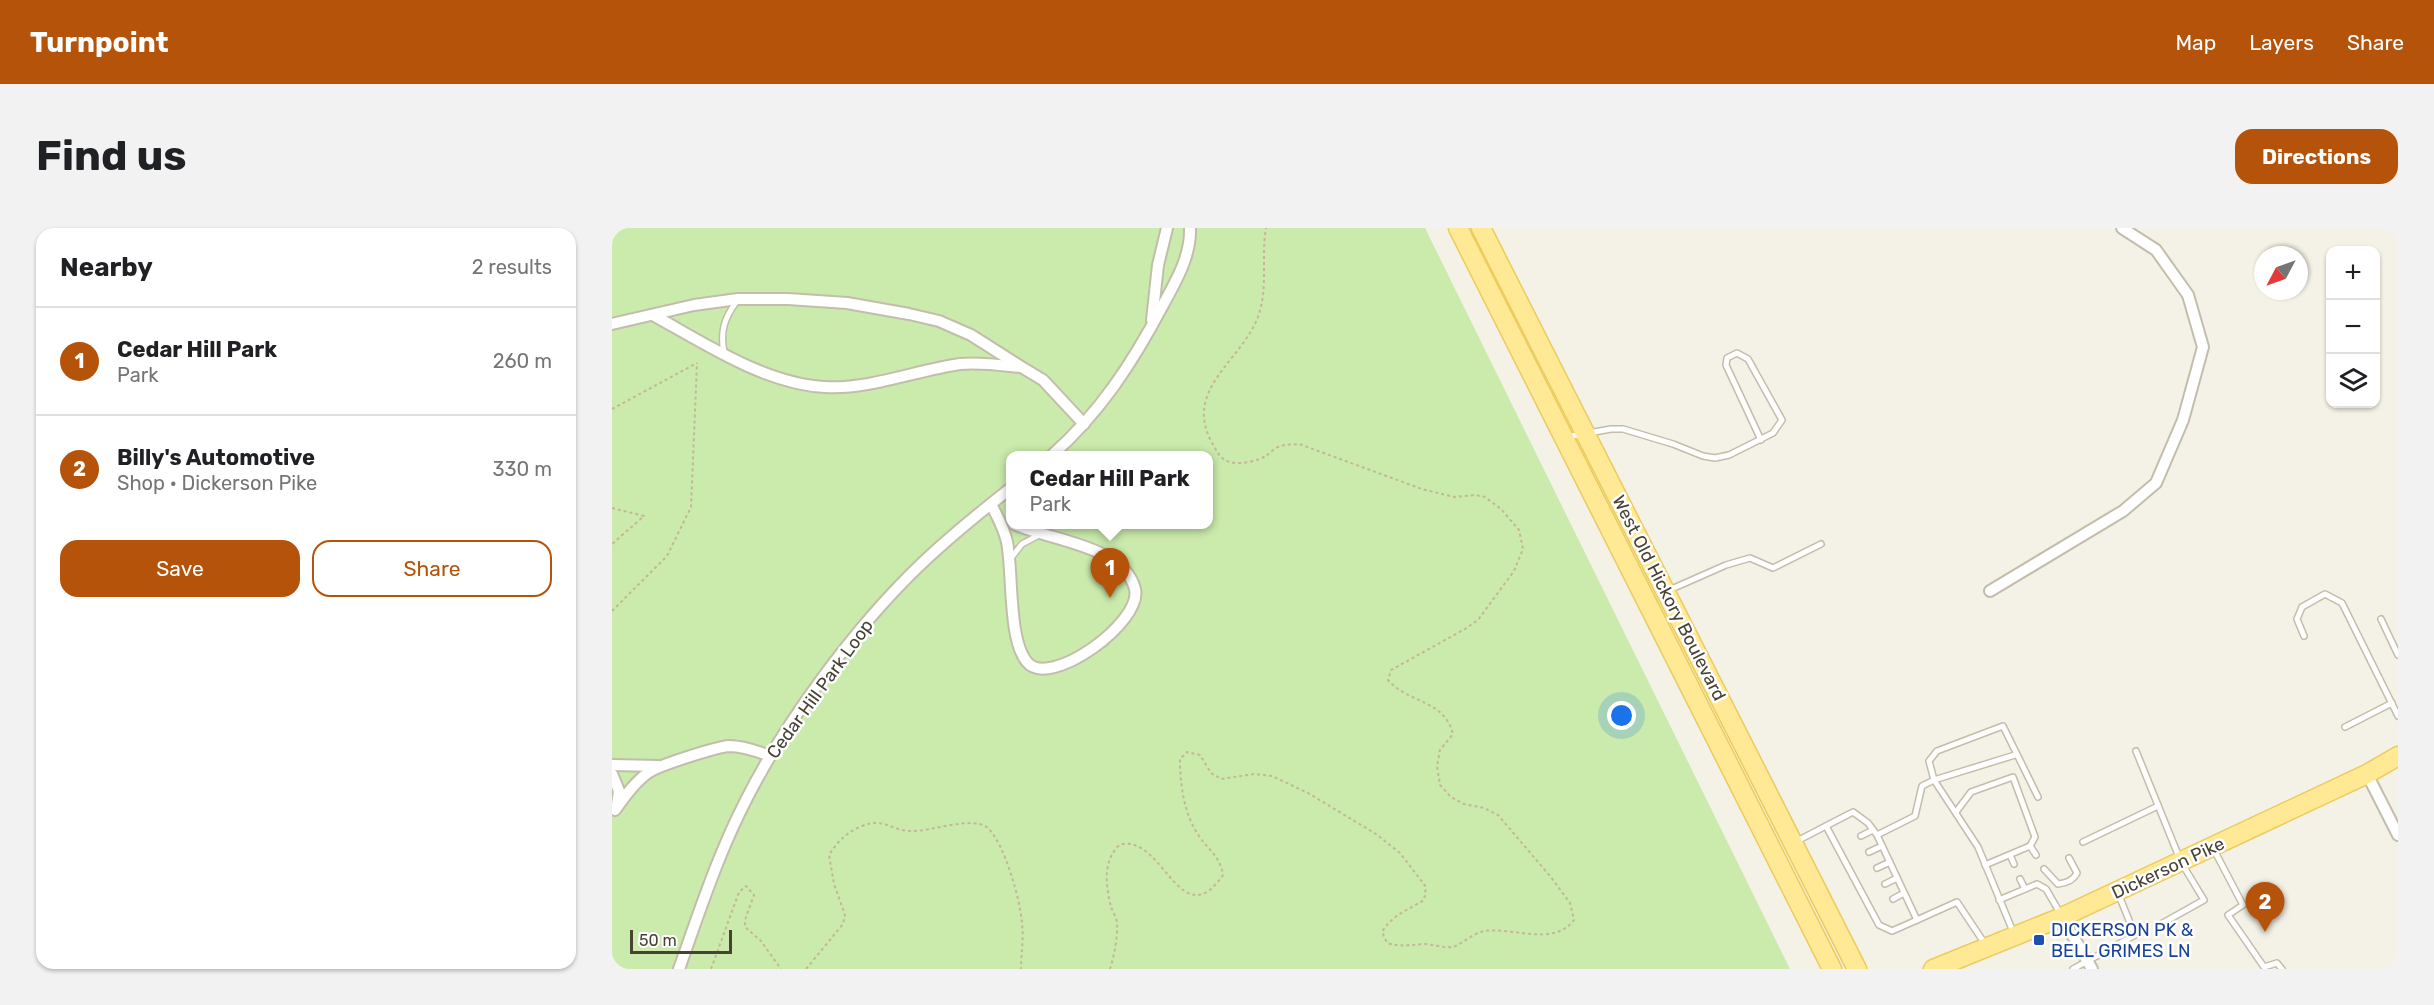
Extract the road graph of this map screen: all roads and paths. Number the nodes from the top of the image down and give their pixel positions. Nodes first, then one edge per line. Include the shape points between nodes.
1 (1167, 228) edge
2 (1190, 228) edge
3 (1266, 228) edge
4 (1458, 228) edge
5 (1481, 228) edge
6 (2122, 228) edge
7 (738, 299) junction
8 (653, 315) junction
9 (612, 324) edge
10 (1152, 327) junction
11 (725, 355) junction
12 (1023, 368) junction
13 (612, 409) edge
14 (1084, 424) junction
15 (1585, 433) junction
16 (1564, 438) junction
17 (1761, 440) junction
18 (1056, 451) edge
19 (1006, 492) edge
20 (991, 504) junction
21 (612, 508) edge
22 (1006, 517) edge
23 (1031, 529) edge
24 (1043, 533) junction
25 (612, 544) edge
26 (1821, 544) dead end
27 (1009, 562) junction
28 (1990, 591) dead end
29 (1666, 592) junction
30 (612, 611) edge
31 (2381, 619) dead end
32 (2304, 636) dead end
33 (2398, 655) edge
34 (2392, 703) junction
35 (2398, 716) edge
36 (2344, 727) dead end
37 (2136, 751) dead end
38 (2015, 754) junction
39 (770, 756) junction
40 (2398, 756) edge
41 (612, 765) edge
42 (664, 766) junction
43 (612, 774) edge
44 (2367, 774) junction
45 (1934, 780) junction
46 (2038, 798) dead end
47 (2158, 806) junction
48 (613, 811) edge
49 (1956, 812) junction
50 (1826, 826) junction
51 (1875, 833) junction
52 (2398, 835) edge
53 (1861, 836) dead end
54 (2083, 842) dead end
55 (1792, 843) junction
56 (1844, 844) dead end
57 (1882, 846) junction
58 (2030, 846) junction
59 (2212, 847) junction
60 (1838, 848) junction
61 (1869, 852) dead end
62 (2010, 855) junction
63 (2036, 855) dead end
64 (2069, 858) dead end
65 (1778, 861) junction
66 (1852, 861) dead end
67 (1890, 862) junction
68 (2181, 862) junction
69 (1846, 864) junction
70 (2014, 864) dead end
71 (1985, 865) junction
72 (1877, 868) dead end
73 (2044, 869) dead end
74 (1861, 876) dead end
75 (1897, 878) junction
76 (2020, 879) dead end
77 (1854, 880) junction
78 (1885, 884) dead end
79 (2025, 889) junction
80 (2117, 891) junction
81 (1904, 893) junction
82 (1893, 898) dead end
83 (1999, 900) junction
84 (2062, 917) junction
85 (1917, 920) junction
86 (2161, 924) dead end
87 (2015, 936) junction
88 (1987, 948) junction
89 (2090, 965) edge
90 (679, 969) edge
91 (711, 969) edge
92 (781, 969) edge
93 (806, 969) edge
94 (1021, 969) edge
95 (1110, 969) edge
96 (1818, 969) edge
97 (1832, 969) edge
98 (1857, 969) edge
99 (1933, 969) edge
100 (2073, 969) edge
101 (2283, 969) edge

1 - 10 street via 1158,266
2 - 10 street via 1188,251
3 - 95 path via 1264,297 1254,330 1204,400 1208,436 1220,457 1230,462 1248,462 1280,446 1299,444 1422,489 1454,497 1485,497 1519,530 1523,549 1514,571 1478,620 1391,670 1388,680 1396,689 1441,711 1450,721 1453,734 1440,750 1437,766 1440,785 1464,804 1498,815 1570,903 1574,920 1568,928 1549,933 1486,930 1452,947 1402,947 1387,943 1382,932 1387,923 1424,900 1426,887 1400,853 1347,815 1272,776 1254,774 1221,779 1211,773 1200,755 1187,752 1179,759 1184,798 1192,825 1221,862 1223,875 1215,888 1191,896 1136,847 1123,844 1116,848 1107,872 1117,922
4 - 16 main road, West Old Hickory Boulevard
5 - 15 main road, West Old Hickory Boulevard
6 - 28 street via 2156,249 2188,295 2203,346 2183,420 2156,483 2123,511
7 - 8 street
7 - 11 lane via 726,315 722,330
7 - 12 street via 835,302 939,321 971,335
8 - 9 street
8 - 11 street
10 - 14 street via 1127,369
11 - 12 street via 797,384 827,387 853,386 962,364
12 - 14 street via 1043,380
13 - 30 path via 697,363 691,507 667,556
14 - 18 street
15 - 16 lane
15 - 17 lane via 1623,429 1715,458
15 - 29 main road, West Old Hickory Boulevard
16 - 65 main road, West Old Hickory Boulevard
17 - 17 lane via 1773,433 1782,420 1748,359 1737,352 1727,358 1726,365
19 - 20 street, Cedar Hill Park Loop
20 - 22 street
20 - 27 street via 1006,540
20 - 39 street, Cedar Hill Park Loop via 939,546 886,602 822,681
21 - 25 path via 644,516
23 - 24 street
24 - 27 lane via 1022,544
24 - 27 street via 1115,561 1127,573 1136,600 1124,621 1108,635 1078,658 1047,670 1027,663 1017,644
26 - 29 lane via 1773,568 1750,558
29 - 55 main road, West Old Hickory Boulevard
31 - 33 lane
32 - 34 lane via 2297,619 2302,607 2325,594 2342,603
34 - 35 lane
34 - 36 lane
37 - 47 lane
38 - 45 lane
38 - 45 lane via 2003,726 1937,751 1929,761
38 - 46 lane
39 - 42 street via 728,746
39 - 90 street, Cedar Hill Park Loop via 713,876
40 - 44 main road, Dickerson Pike
41 - 42 street
42 - 48 street via 640,780
43 - 48 street via 619,791
44 - 52 street
44 - 59 main road, Dickerson Pike
45 - 49 lane
45 - 51 lane via 1922,786 1915,816
47 - 54 lane
47 - 68 lane
49 - 58 lane via 1971,792 2013,777 2035,837
49 - 71 lane
50 - 51 lane via 1853,812
50 - 55 lane
50 - 60 lane
51 - 53 lane
51 - 57 lane
55 - 98 main road, West Old Hickory Boulevard
56 - 60 lane
57 - 61 lane
57 - 67 lane
58 - 62 lane
58 - 63 lane
59 - 68 main road, Dickerson Pike
59 - 101 lane via 2243,905 2228,915 2264,967 2277,963
60 - 69 lane
62 - 70 lane
62 - 71 lane
64 - 73 lane via 2076,873 2067,883 2058,884
65 - 96 main road via 1778,874 1819,956
65 - 97 main road, West Old Hickory Boulevard
66 - 69 lane
67 - 72 lane
67 - 75 lane
68 - 80 main road, Dickerson Pike
68 - 86 lane via 2204,900
69 - 77 lane
71 - 83 lane
74 - 77 lane
75 - 78 lane
75 - 81 lane
76 - 79 lane
77 - 85 lane via 1866,894 1879,926 1892,931
79 - 83 lane
79 - 84 lane via 2037,884 2046,889
80 - 84 main road, Dickerson Pike
80 - 89 lane via 2134,935
81 - 82 lane
81 - 85 lane
83 - 87 lane
84 - 87 main road, Dickerson Pike
84 - 89 street
85 - 88 lane via 1957,902
87 - 88 main road, Dickerson Pike
88 - 99 main road, Dickerson Pike
89 - 100 lane
91 - 92 path via 739,892 746,886 754,895 745,927 761,941
93 - 94 path via 843,924 845,915 831,875 829,855 843,837 875,822 912,832 968,823 982,824 989,830 1008,868 1022,920

